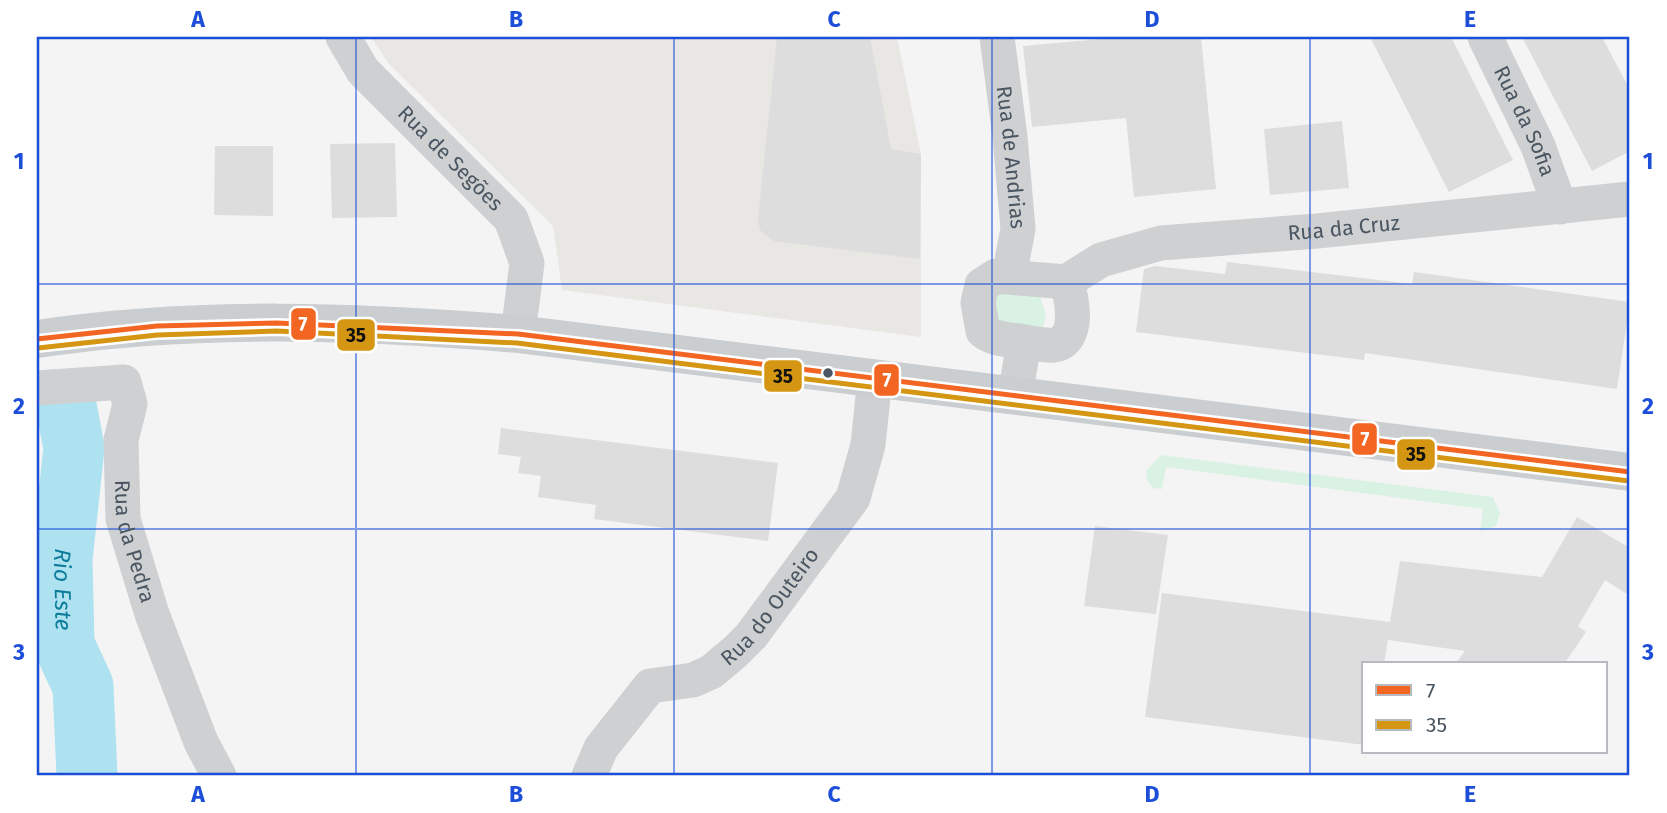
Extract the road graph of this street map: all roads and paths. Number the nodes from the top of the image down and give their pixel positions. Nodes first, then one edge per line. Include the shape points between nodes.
1 (343, 37) edge
2 (997, 37) edge
3 (1485, 37) edge
4 (1630, 199) edge
5 (1560, 207) junction
6 (1009, 276) junction
7 (1066, 282) junction
8 (518, 334) junction
9 (37, 339) edge
10 (1024, 342) junction
11 (874, 378) junction
12 (37, 388) edge
13 (1015, 396) junction
14 (1630, 472) edge
15 (219, 776) edge
16 (589, 776) edge

1 - 8 street, Rua de Segões via 363,71 511,219 527,263
2 - 6 street, Rua de Andrias via 1018,229
3 - 5 street, Rua da Sofia via 1538,146
4 - 5 street, Rua da Cruz
5 - 7 street, Rua da Cruz via 1161,243 1101,260
6 - 7 street
6 - 10 street via 996,276 982,285 979,325 990,337
7 - 10 street via 1073,305 1071,328 1064,340 1054,345
8 - 9 main road via 313,322 194,325
8 - 11 main road
10 - 13 street
11 - 13 main road
11 - 16 street, Rua do Outeiro via 868,444 853,498 751,636 711,672 650,687 601,748
12 - 15 street, Rua da Pedra via 124,382 130,404 121,440 123,519 152,614 201,742
13 - 14 main road

